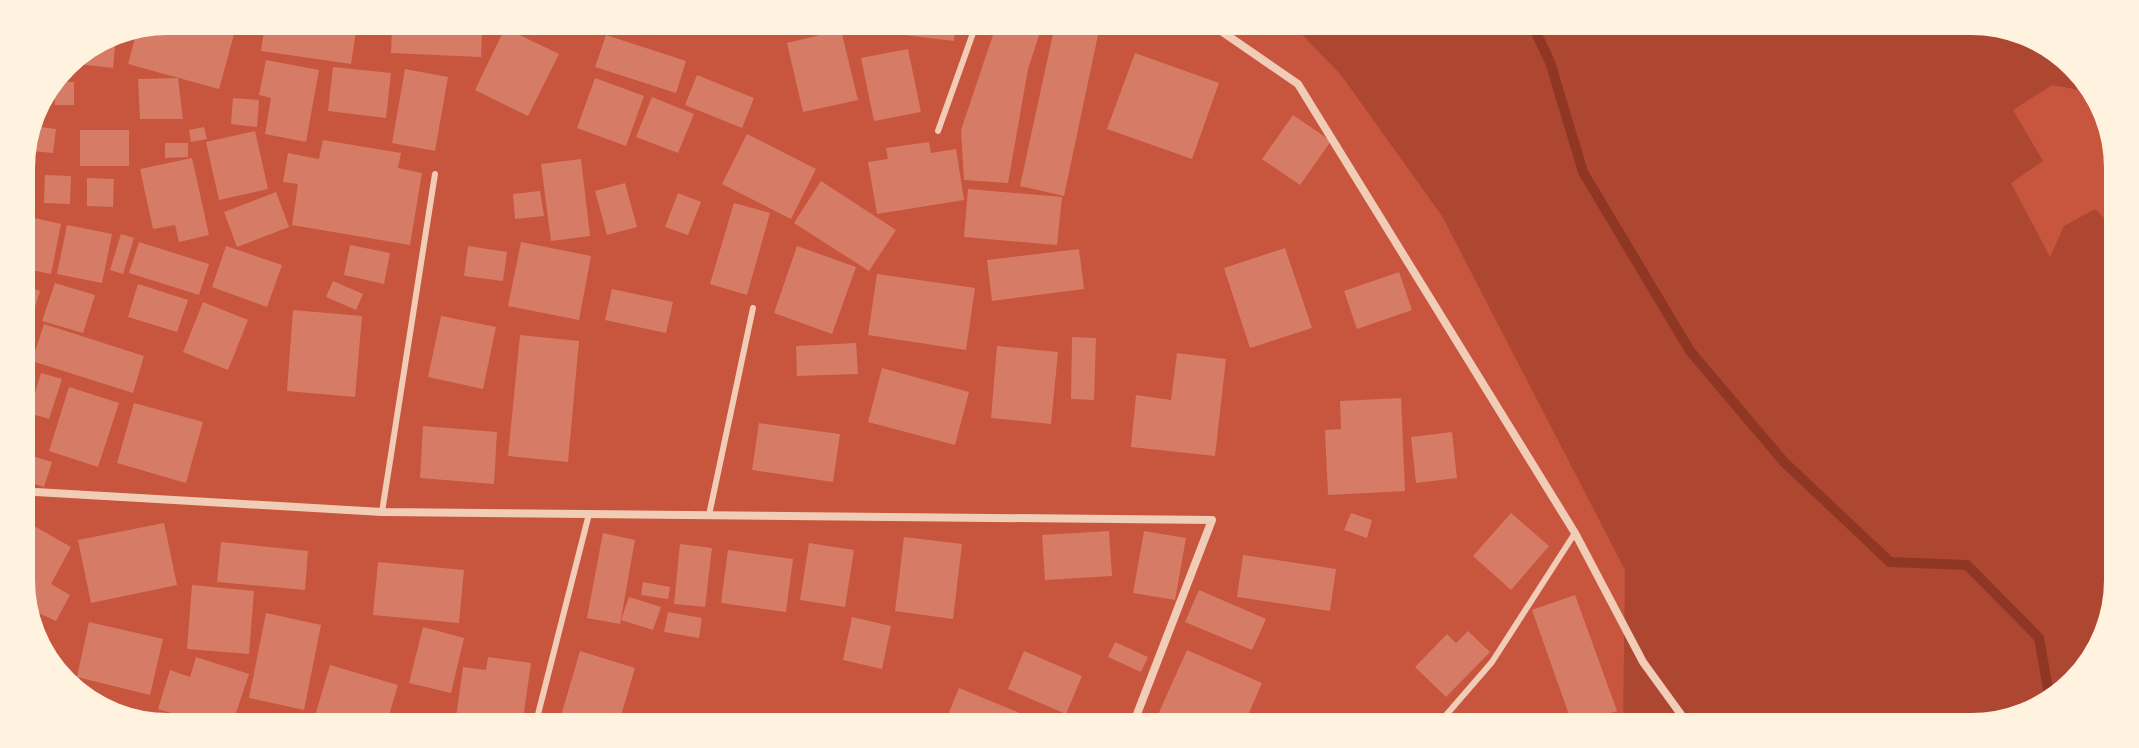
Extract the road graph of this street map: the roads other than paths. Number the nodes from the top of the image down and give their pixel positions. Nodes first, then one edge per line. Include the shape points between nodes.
1 (974, 30) edge
2 (1220, 30) edge
3 (938, 131) dead end
4 (435, 174) dead end
5 (753, 308) dead end
6 (30, 492) edge
7 (382, 512) junction
8 (589, 514) junction
9 (709, 515) junction
10 (1575, 533) junction
11 (537, 718) edge
12 (1135, 718) edge
13 (1444, 718) edge
14 (1684, 718) edge

1 - 3 lane
2 - 10 street via 1298,84
4 - 7 lane
5 - 9 lane
6 - 7 street
7 - 8 street
8 - 9 street
8 - 11 lane
9 - 12 street via 1212,520
10 - 13 lane via 1492,662
10 - 14 street via 1643,662

